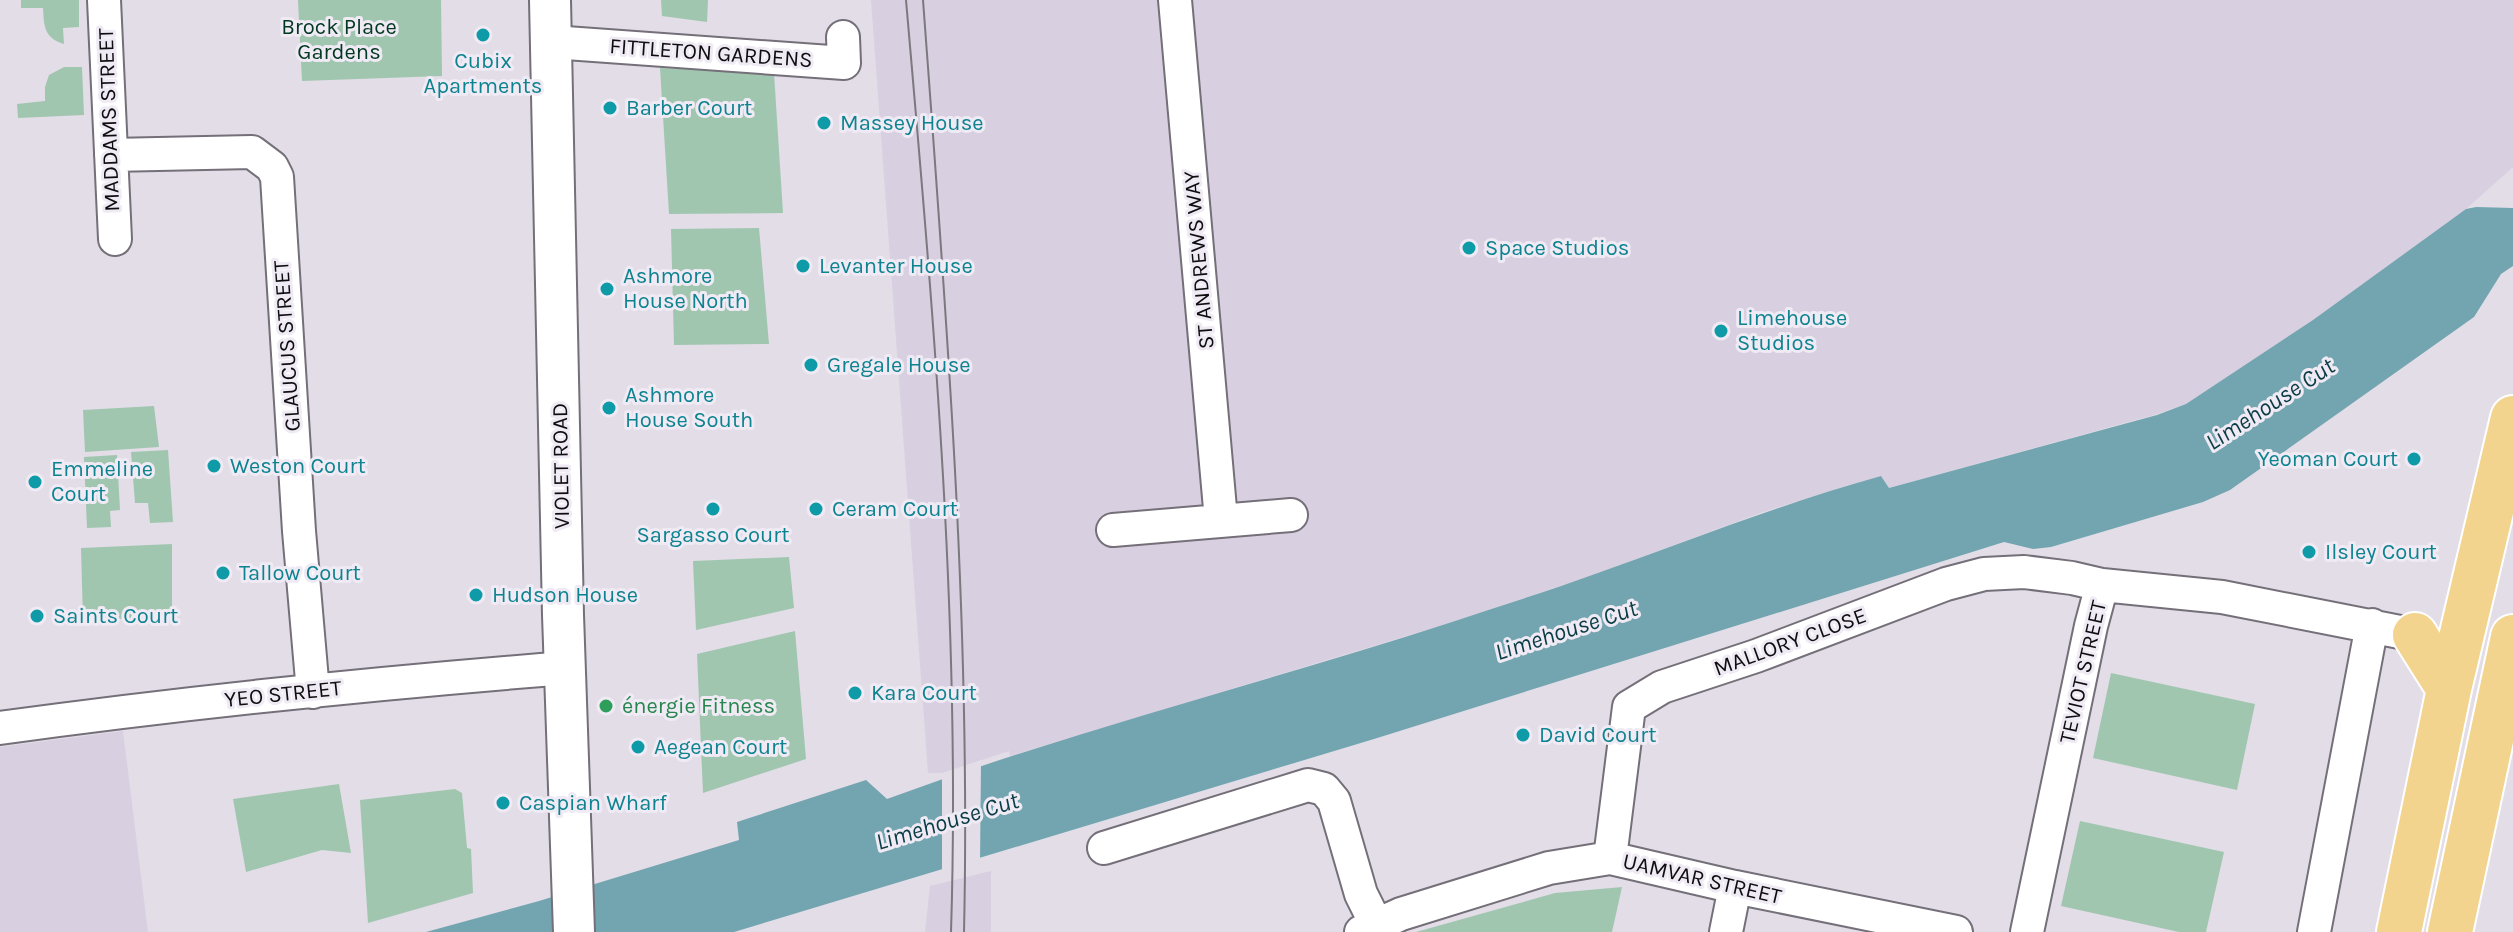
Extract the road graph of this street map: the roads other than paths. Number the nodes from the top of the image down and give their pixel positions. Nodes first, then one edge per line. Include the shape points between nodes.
1 (104, 0) edge
2 (550, 0) edge
3 (1175, 0) edge
4 (552, 42) junction
5 (845, 60) dead end
6 (111, 155) junction
7 (115, 239) dead end
8 (2513, 418) edge
9 (1291, 515) dead end
10 (1221, 520) junction
11 (1113, 530) dead end
12 (2102, 585) junction
13 (2372, 625) junction
14 (2415, 635) joint
15 (2513, 637) edge
16 (566, 668) junction
17 (2449, 689) junction
18 (313, 692) junction
19 (0, 728) edge
20 (1104, 848) dead end
21 (1610, 858) junction
22 (1735, 887) junction
23 (1368, 928) edge
24 (574, 932) edge
25 (1726, 932) edge
26 (1956, 932) edge
27 (2027, 932) edge
28 (2314, 932) edge
29 (2399, 932) edge
30 (2450, 932) edge

1 - 6 street, MADDAMS STREET
2 - 4 street, VIOLET ROAD
3 - 10 street, ST ANDREWS WAY
4 - 5 street, FITTLETON GARDENS
4 - 16 street, VIOLET ROAD
6 - 7 street, MADDAMS STREET
6 - 18 street, GLAUCUS STREET via 252,152 277,177
8 - 17 highway
9 - 10 street
10 - 11 street
12 - 13 street, TEVIOT STREET via 2222,597
12 - 21 street, MALLORY CLOSE via 2024,572 1984,574 1662,687 1629,707
12 - 27 street, TEVIOT STREET
13 - 14 street, TEVIOT STREET
13 - 28 street
14 - 17 highway
15 - 30 highway
16 - 18 street, YEO STREET
16 - 24 street, VIOLET ROAD
17 - 29 highway
18 - 19 street, YEO STREET
20 - 23 street via 1308,785 1324,789 1334,801
21 - 22 street, UAMVAR STREET
21 - 23 street, UAMVAR STREET via 1549,868
22 - 25 street
22 - 26 street, UAMVAR STREET

